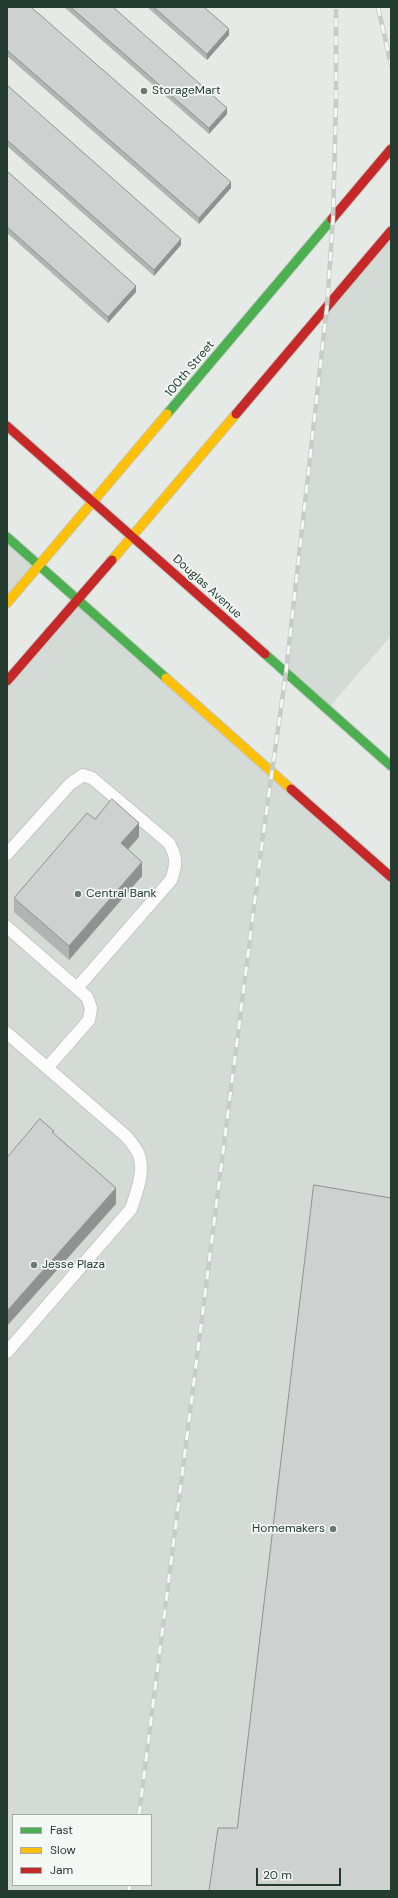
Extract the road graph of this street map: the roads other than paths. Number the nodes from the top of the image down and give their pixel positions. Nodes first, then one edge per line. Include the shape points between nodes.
1 (391, 149) edge
2 (391, 231) edge
3 (7, 426) edge
4 (93, 502) junction
5 (132, 535) junction
6 (7, 537) edge
7 (38, 566) junction
8 (78, 601) junction
9 (7, 603) edge
10 (7, 681) edge
11 (391, 766) edge
12 (7, 854) edge
13 (391, 877) edge
14 (7, 927) edge
15 (77, 988) junction
16 (7, 1033) edge
17 (47, 1068) junction
18 (7, 1352) edge

1 - 4 main road, 100th Street
2 - 5 main road
3 - 4 main road, Douglas Avenue
4 - 5 main road, Douglas Avenue
4 - 7 main road, 100th Street
5 - 8 main road
5 - 11 main road, Douglas Avenue
6 - 7 main road
7 - 8 main road
7 - 9 main road, 100th Street
8 - 10 main road
8 - 13 main road
12 - 15 lane via 70,784 83,776 92,778 169,842 176,864 171,880
14 - 15 lane
15 - 17 lane via 87,997 91,1008 89,1020
16 - 17 lane
17 - 18 lane via 127,1137 139,1155 138,1187 132,1209

